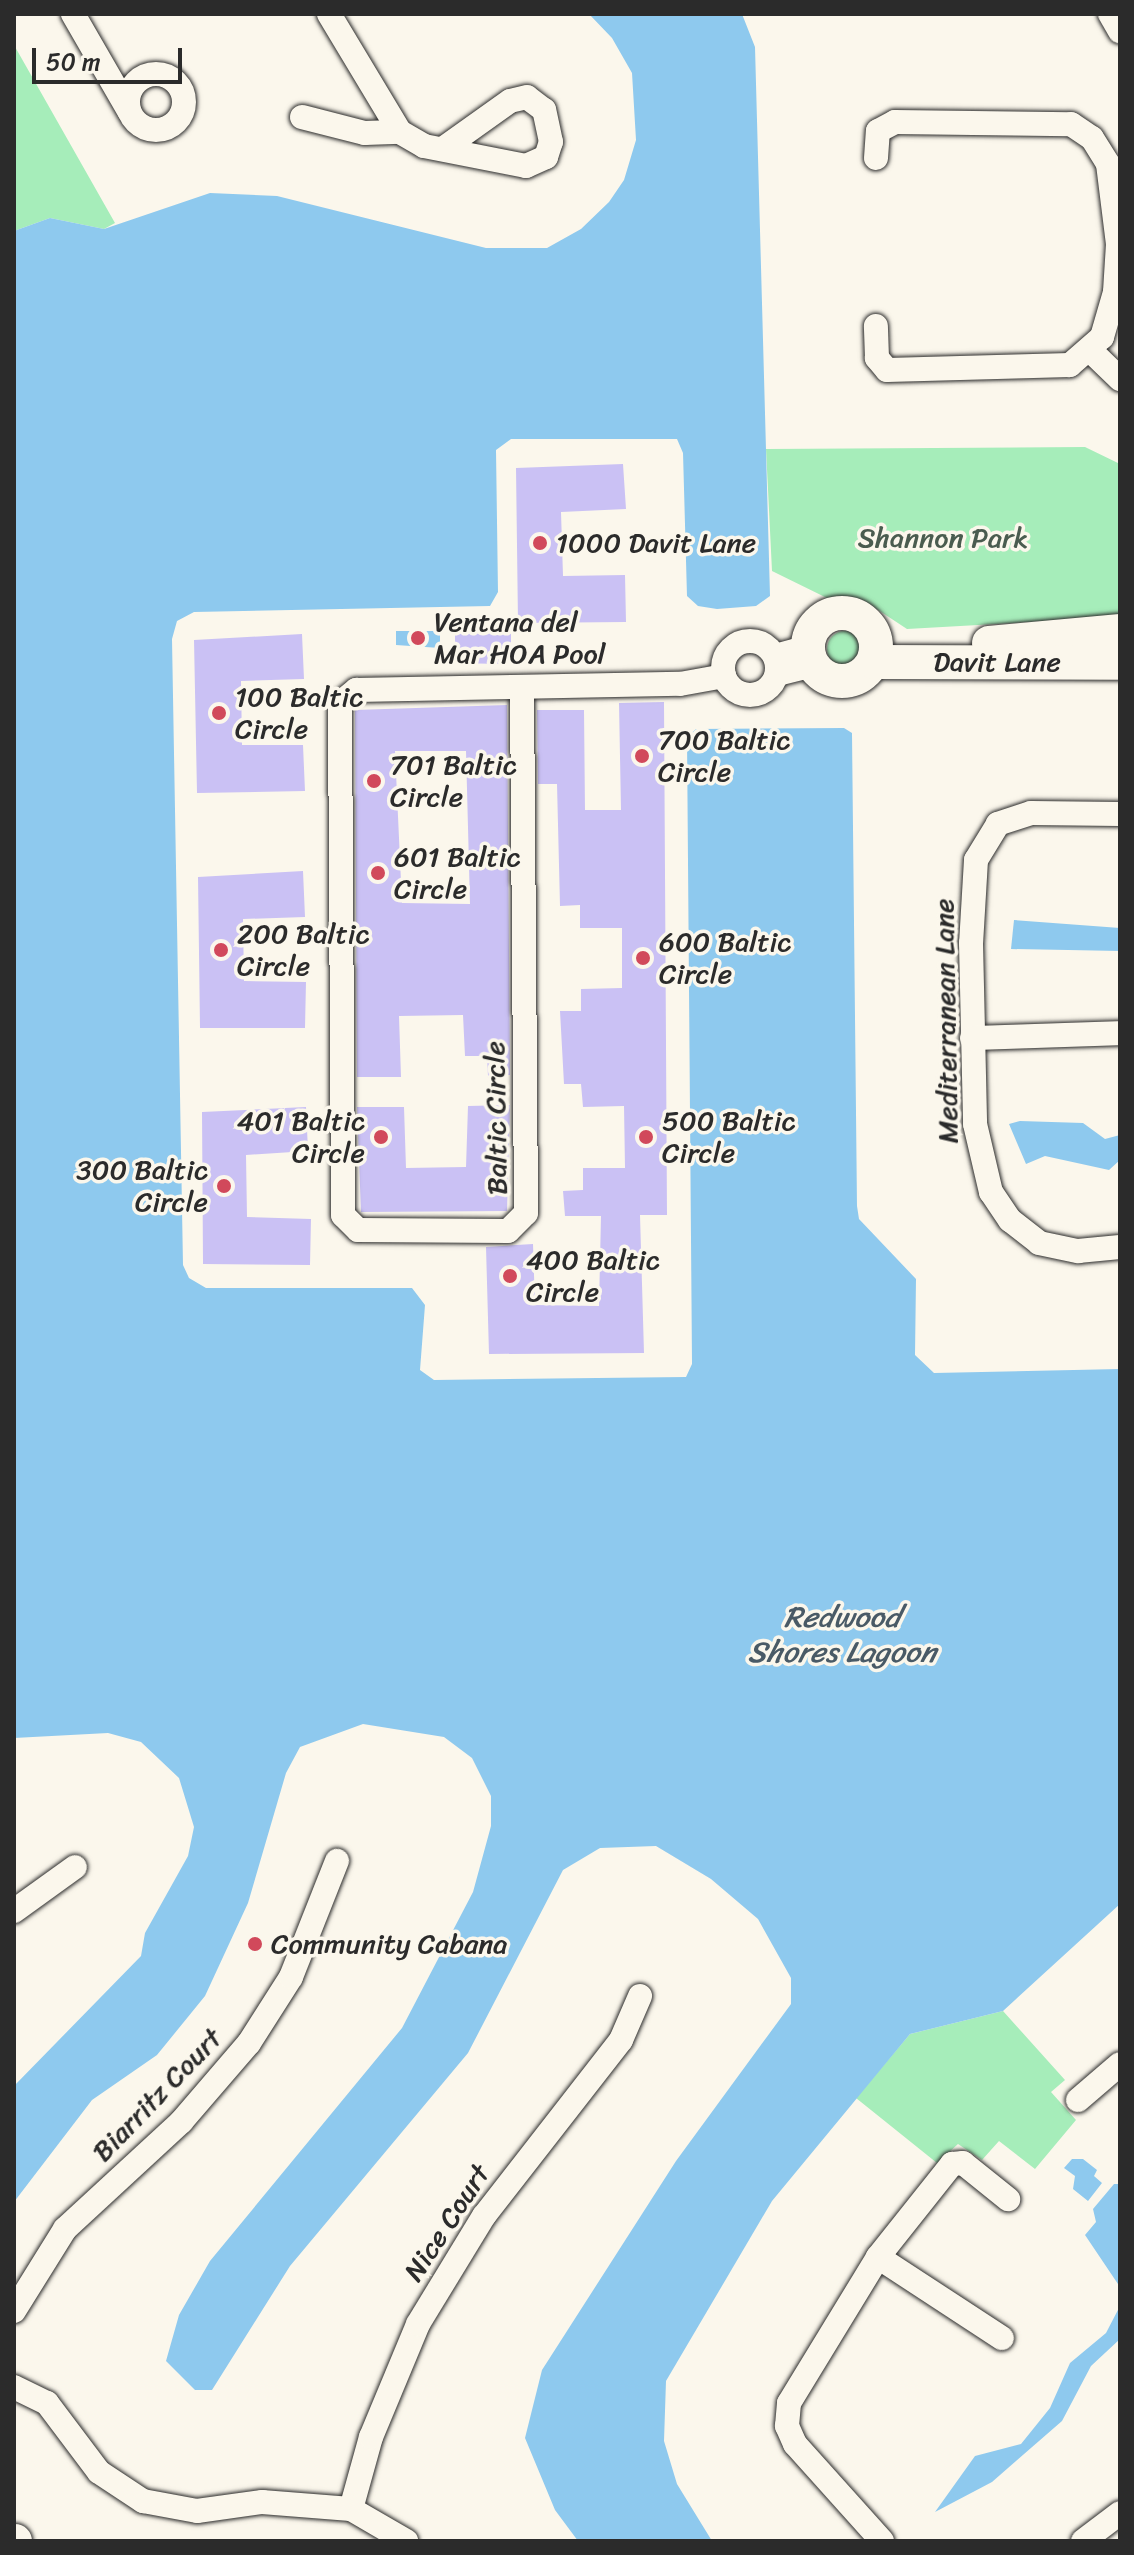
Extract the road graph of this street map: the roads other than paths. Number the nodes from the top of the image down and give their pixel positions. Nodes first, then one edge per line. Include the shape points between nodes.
1 (73, 14) edge
2 (329, 14) edge
3 (1110, 14) edge
4 (1120, 31) edge
5 (133, 117) dead end
6 (302, 117) dead end
7 (400, 132) junction
8 (444, 148) dead end
9 (876, 158) dead end
10 (876, 326) dead end
11 (1092, 352) junction
12 (1120, 379) edge
13 (1120, 631) edge
14 (875, 652) junction
15 (810, 656) junction
16 (1120, 663) edge
17 (776, 665) junction
18 (724, 676) junction
19 (522, 688) junction
20 (1120, 814) edge
21 (1120, 1033) edge
22 (972, 1038) junction
23 (1120, 1247) edge
24 (337, 1861) dead end
25 (75, 1867) dead end
26 (14, 1911) edge
27 (640, 1996) dead end
28 (1120, 2064) edge
29 (1078, 2100) dead end
30 (1008, 2199) dead end
31 (878, 2257) junction
32 (14, 2311) edge
33 (1002, 2338) dead end
34 (14, 2387) edge
35 (351, 2509) junction
36 (1120, 2513) edge
37 (406, 2541) edge
38 (882, 2541) edge
39 (1083, 2541) edge

1 - 5 street
2 - 7 street
3 - 4 street
6 - 7 street via 365,133
7 - 8 street
9 - 11 street via 878,131 895,122 1057,120 1088,134 1108,164 1118,229 1111,315
10 - 11 street via 877,358 895,371 1057,368
11 - 12 street
13 - 14 street, Davit Lane
14 - 15 street via 860,677 839,682
14 - 15 street via 867,623 846,613 815,625
14 - 16 street, Davit Lane
15 - 17 street
17 - 18 street via 768,689 751,695 734,690
17 - 18 street via 762,643 745,641 729,650
18 - 19 street via 680,684
19 - 19 street, Baltic Circle via 526,1213 508,1231 363,1231 344,1218 337,736 345,697 356,690
20 - 22 street, Mediterranean Lane via 1031,813 1009,818 985,838 972,897
21 - 22 street
22 - 23 street, Mediterranean Lane via 978,1152 1000,1206 1039,1243 1078,1251
24 - 32 street, Biarritz Court via 291,1977 249,2043 181,2122 65,2229
25 - 26 street
27 - 35 street, Nice Court via 621,2040 484,2216 418,2324 371,2437
28 - 29 street
30 - 31 street via 955,2162
31 - 33 street
31 - 38 street via 787,2413 791,2438 804,2458
34 - 35 street via 47,2403 99,2472 143,2501 197,2511 262,2502
35 - 37 street
36 - 39 street

